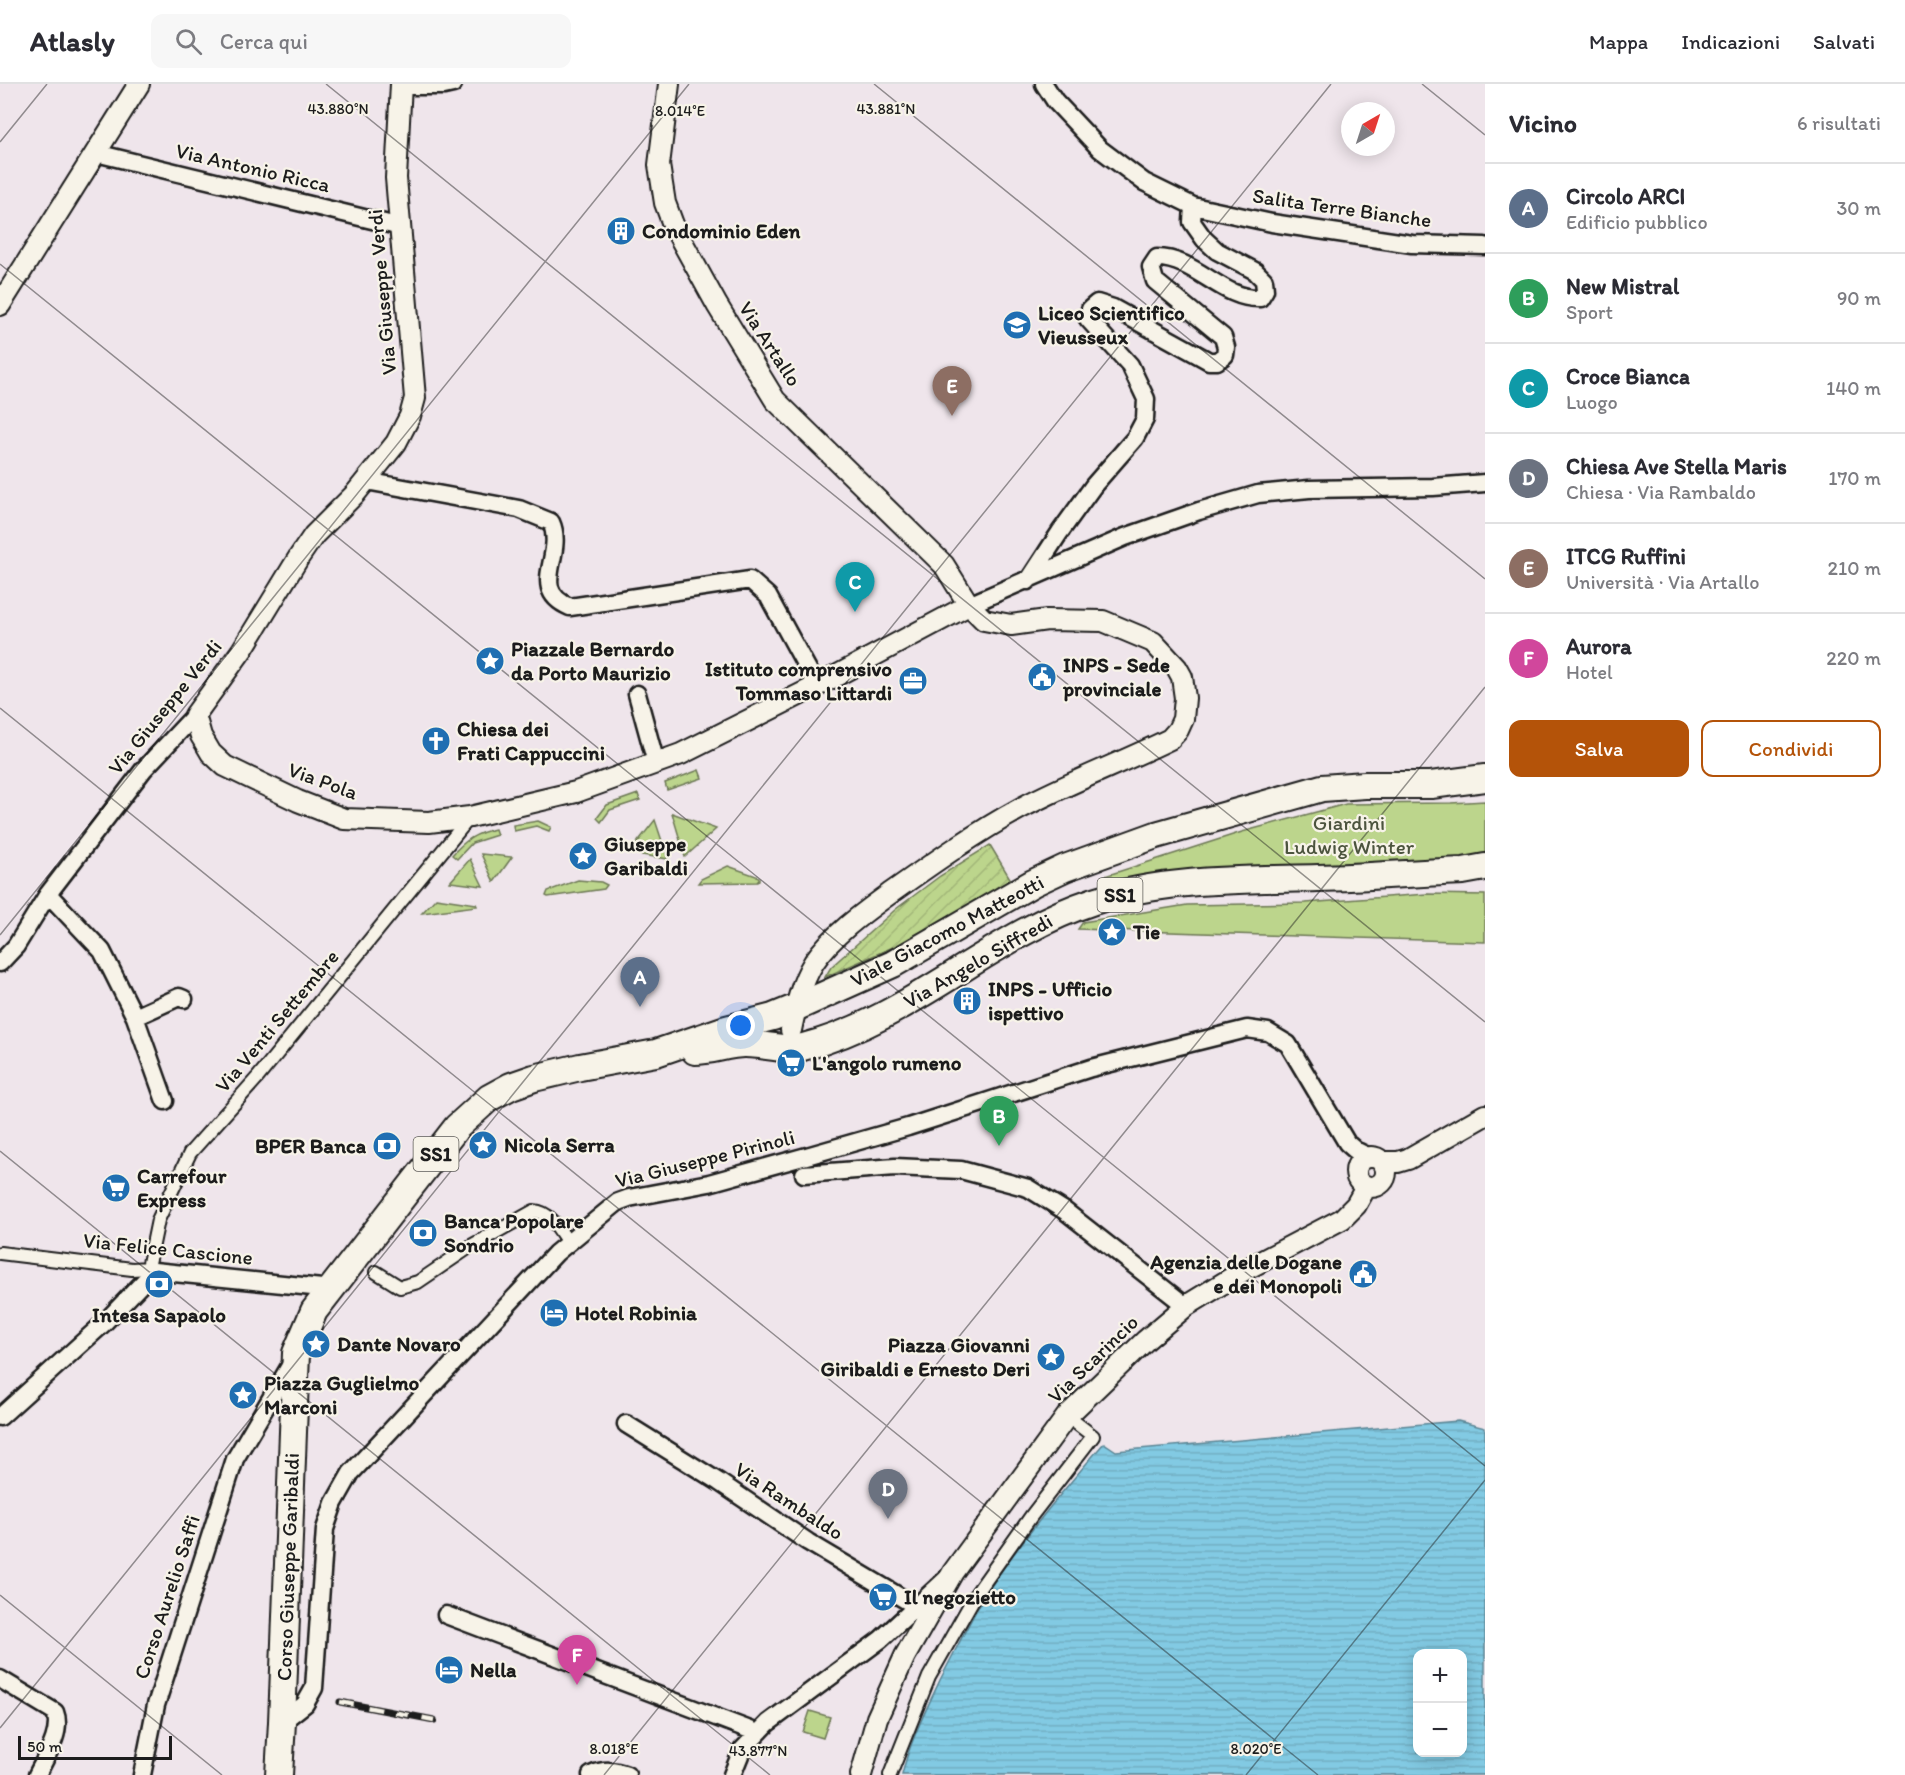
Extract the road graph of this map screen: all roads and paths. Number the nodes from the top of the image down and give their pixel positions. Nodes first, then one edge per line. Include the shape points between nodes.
1 (139, 84) edge
2 (453, 84) edge
3 (669, 84) edge
4 (1033, 84) edge
5 (1044, 84) edge
6 (401, 85) edge
7 (1055, 101) junction
8 (96, 153) junction
9 (1192, 206) junction
10 (401, 227) junction
11 (1485, 246) edge
12 (0, 305) edge
13 (366, 481) junction
14 (1485, 483) edge
15 (1028, 580) junction
16 (969, 605) junction
17 (817, 686) junction
18 (637, 694) dead end
19 (195, 715) junction
20 (656, 763) junction
21 (1485, 778) edge
22 (470, 817) junction
23 (1485, 867) edge
24 (48, 894) junction
25 (0, 963) edge
26 (184, 999) dead end
27 (135, 1017) junction
28 (792, 1029) junction
29 (743, 1044) junction
30 (656, 1053) junction
31 (165, 1101) dead end
32 (1485, 1115) edge
33 (1379, 1165) junction
34 (804, 1174) dead end
35 (1366, 1186) junction
36 (569, 1244) junction
37 (0, 1253) edge
38 (151, 1269) junction
39 (376, 1272) dead end
40 (332, 1289) junction
41 (1186, 1306) junction
42 (294, 1359) junction
43 (1067, 1416) junction
44 (0, 1417) edge
45 (626, 1424) dead end
46 (922, 1610) junction
47 (446, 1615) dead end
48 (880, 1640) junction
49 (905, 1656) junction
50 (0, 1679) edge
51 (282, 1722) junction
52 (758, 1733) junction
53 (38, 1775) edge
54 (142, 1775) edge
55 (279, 1775) edge
56 (591, 1775) edge
57 (627, 1775) edge
58 (732, 1775) edge
59 (861, 1775) edge
60 (890, 1775) edge

1 - 8 street
2 - 6 street
3 - 16 street, Via Artallo via 659,165 665,203 717,305 775,400 944,565
4 - 7 street, Salita Terre Bianche
5 - 7 street, Salita Terre Bianche
6 - 10 street, Via Giuseppe Verdi via 396,178
7 - 9 street, Salita Terre Bianche via 1100,149 1144,182
8 - 10 street, Via Antonio Ricca
8 - 12 street
9 - 11 street, Salita Terre Bianche via 1272,223 1412,244
9 - 15 street via 1192,222 1204,239 1217,251 1255,271 1264,280 1265,290 1260,298 1238,295 1169,258 1158,258 1151,267 1155,281 1223,337 1225,355 1218,361 1209,361 1113,308 1097,303 1090,309 1088,320 1130,365 1146,399 1145,419
10 - 13 street, Via Giuseppe Verdi via 415,398 403,431
13 - 17 street via 519,508 551,522 555,530 554,555 548,585 559,603 570,607 750,580 768,596
13 - 19 street, Via Giuseppe Verdi via 314,535 242,650
14 - 15 street via 1258,494 1125,537
15 - 16 street
16 - 17 street, Via Pola
16 - 28 street via 984,620 1011,625 1047,620 1103,621 1153,642 1182,677 1183,719 1170,739 1020,809 867,910 815,961 801,989
17 - 20 street, Via Pola via 722,735
18 - 20 street
19 - 22 street, Via Pola via 211,753 225,766 344,819 429,822
19 - 24 street, Via Giuseppe Verdi via 144,769
20 - 22 street, Via Pola via 576,792
21 - 28 main road, Viale Giacomo Matteotti / SS1 via 1431,785 1322,788 1156,835 1033,883 941,937 883,979 806,1015
22 - 38 street, Via Venti Settembre via 258,1077 189,1154 158,1220
23 - 28 main road, Via Angelo Siffredi / SS1 via 1143,889 1094,901 1050,918 914,999 819,1042
24 - 25 street, Via Giuseppe Verdi via 16,946
24 - 27 street via 102,951
26 - 27 street via 179,997
27 - 31 street
28 - 29 main road, Via Angelo Siffredi / SS1
28 - 29 street via 774,1028
28 - 30 main road, SS1 via 773,1017
29 - 30 main road, Via Angelo Siffredi / SS1 via 705,1051
30 - 40 main road, SS1 via 534,1078 489,1098 457,1127
32 - 33 street via 1408,1159
33 - 35 street via 1380,1184
33 - 35 street via 1360,1162 1358,1180
33 - 36 street, Via Giuseppe Pirinoli via 1347,1143 1288,1044 1268,1032 1247,1029 1091,1068 908,1127 709,1183 629,1198 611,1206
34 - 41 street via 930,1168 961,1170 1028,1188 1065,1210
35 - 41 street, Via Scarincio via 1356,1205 1342,1219
36 - 39 street via 549,1216 534,1211 471,1246 418,1282 400,1287
36 - 51 street, Via Giuseppe Pirinoli via 494,1317 342,1487 324,1529 314,1688 305,1704
37 - 38 street, Via Felice Cascione
38 - 40 street, Via Felice Cascione
38 - 44 street via 104,1323
40 - 42 main road, SS1 via 309,1320
41 - 43 street, Via Scarincio
42 - 51 main road, Corso Giuseppe Garibaldi / SS1
42 - 54 street, Corso Aurelio Saffi via 235,1459 156,1705
43 - 46 street, Via Scarincio
43 - 60 street via 1093,1436 976,1594 930,1677
45 - 46 street, Via Rambaldo via 808,1542
46 - 48 street, Via Scarincio
46 - 49 street, Via Scarincio
47 - 52 street
48 - 49 street via 894,1640
48 - 52 street, Via Scarincio
49 - 59 street, Via Scarincio via 877,1718
50 - 53 street via 55,1712 56,1734
51 - 55 main road, Corso Giuseppe Garibaldi / SS1
52 - 58 street, Via Scarincio via 742,1750
56 - 57 street via 614,1770

